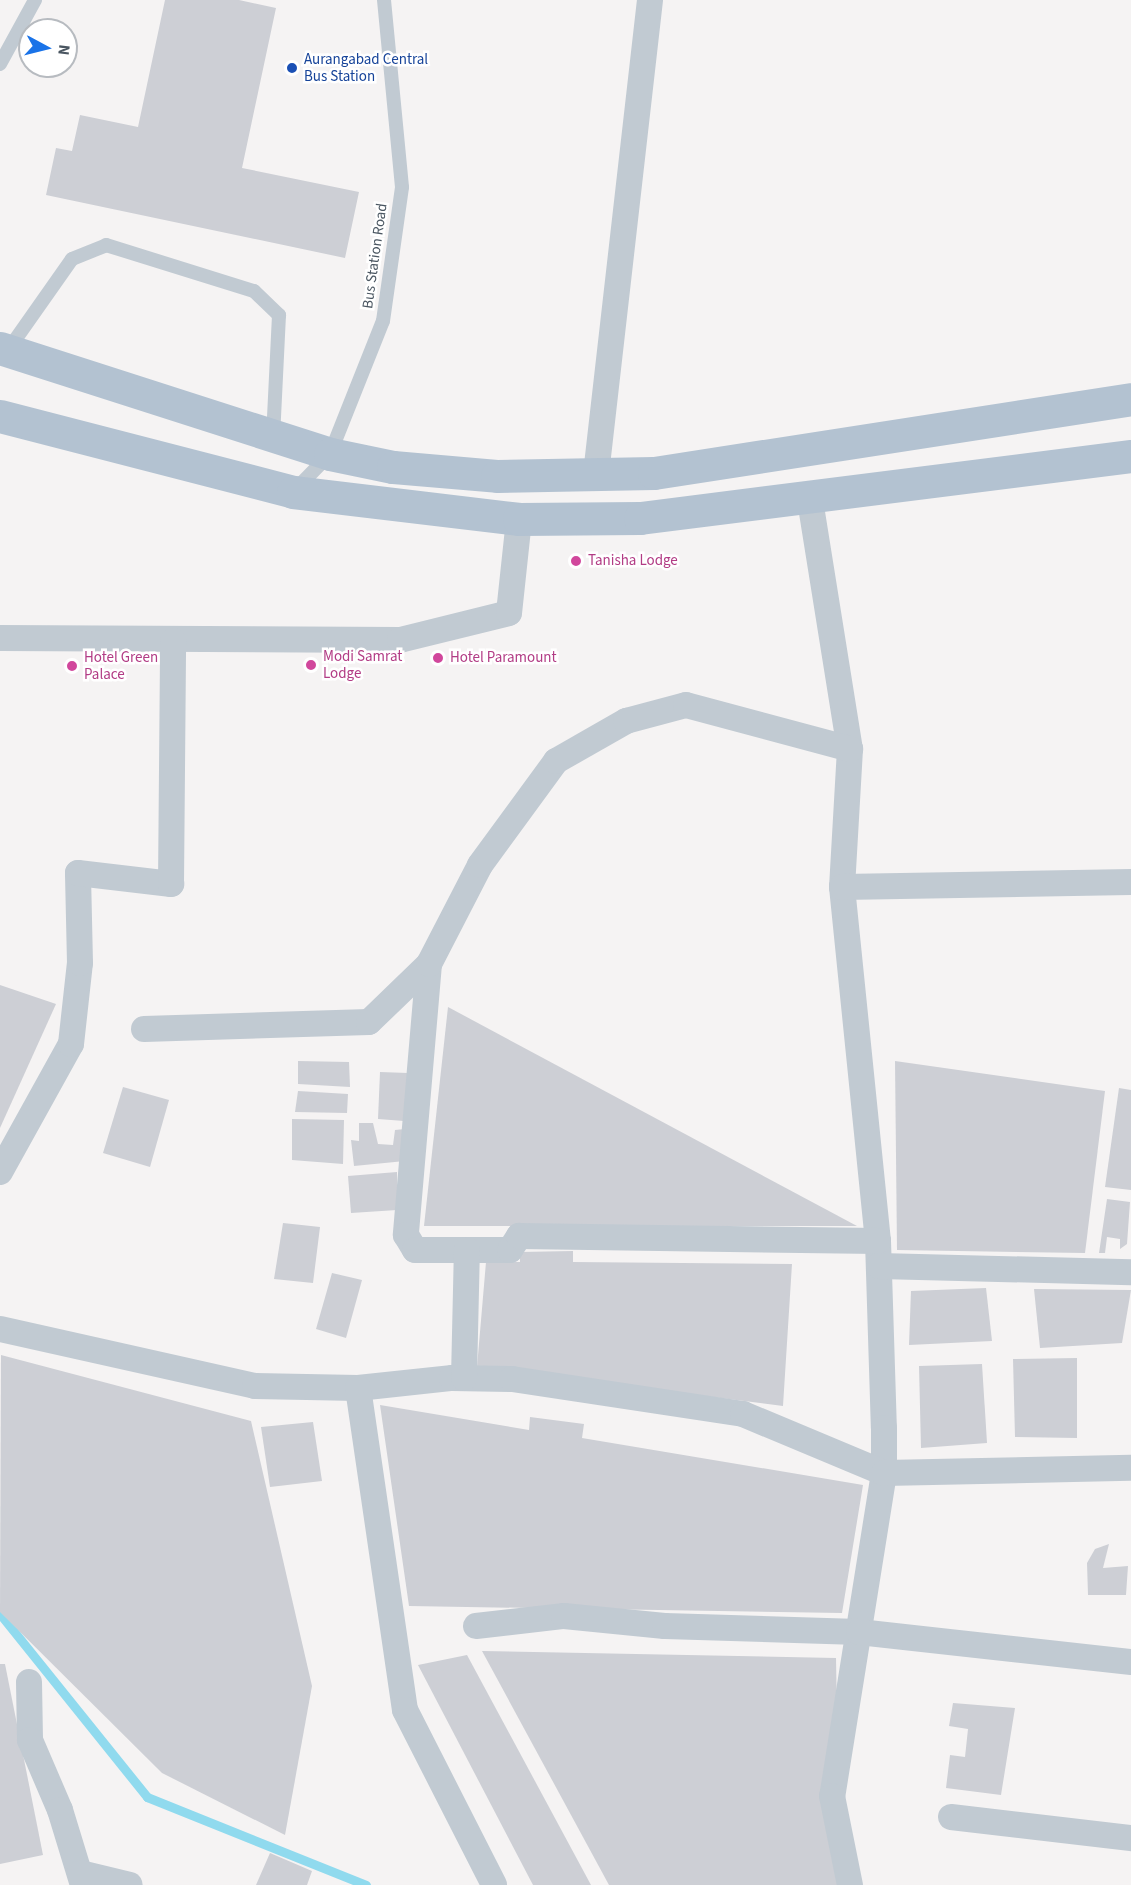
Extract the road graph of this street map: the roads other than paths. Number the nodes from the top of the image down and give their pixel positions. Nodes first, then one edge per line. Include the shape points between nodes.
1 (34, 0) edge
2 (384, 0) edge
3 (650, 0) edge
4 (0, 64) edge
5 (4, 349) edge
6 (1131, 399) edge
7 (0, 416) edge
8 (273, 437) junction
9 (330, 454) junction
10 (1131, 456) edge
11 (596, 474) junction
12 (293, 492) junction
13 (810, 500) junction
14 (519, 519) junction
15 (0, 638) edge
16 (173, 641) junction
17 (850, 749) junction
18 (1131, 882) edge
19 (842, 888) junction
20 (429, 964) junction
21 (144, 1029) dead end
22 (0, 1173) edge
23 (467, 1250) junction
24 (878, 1253) junction
25 (1131, 1272) edge
26 (0, 1329) edge
27 (464, 1378) junction
28 (358, 1388) junction
29 (1131, 1468) edge
30 (885, 1473) junction
31 (476, 1626) dead end
32 (859, 1632) junction
33 (1131, 1662) edge
34 (29, 1682) dead end
35 (951, 1817) dead end
36 (1131, 1838) edge
37 (81, 1879) edge
38 (130, 1885) edge
39 (494, 1885) edge
40 (850, 1885) edge

1 - 4 lane
2 - 9 lane, Bus Station Road via 402,187 383,321
3 - 11 street
5 - 8 main road
5 - 8 lane via 72,259 106,245 254,291 279,315
6 - 11 main road via 654,473
7 - 12 main road
8 - 9 main road
9 - 11 main road via 393,467 497,476
9 - 12 lane, Bus Station Road
10 - 13 main road
12 - 14 main road
13 - 14 main road via 640,518
13 - 17 street
14 - 16 street via 509,613 400,639
15 - 16 street
16 - 22 street via 171,885 78,873 80,963 70,1044
17 - 19 street
17 - 20 street via 686,705 627,722 556,761 480,865
18 - 19 street
19 - 24 street
20 - 21 street via 369,1022
20 - 23 street via 406,1235 415,1250
23 - 24 street via 510,1250 519,1236
23 - 27 street
24 - 25 street
24 - 30 street
26 - 28 street via 255,1386
27 - 28 street
27 - 30 street via 512,1379 743,1414
28 - 39 street via 405,1710
29 - 30 street
30 - 32 street
31 - 32 street via 564,1616 665,1626
32 - 33 street
32 - 40 street via 832,1796
34 - 37 street via 30,1740 60,1810
35 - 36 street
37 - 38 street

